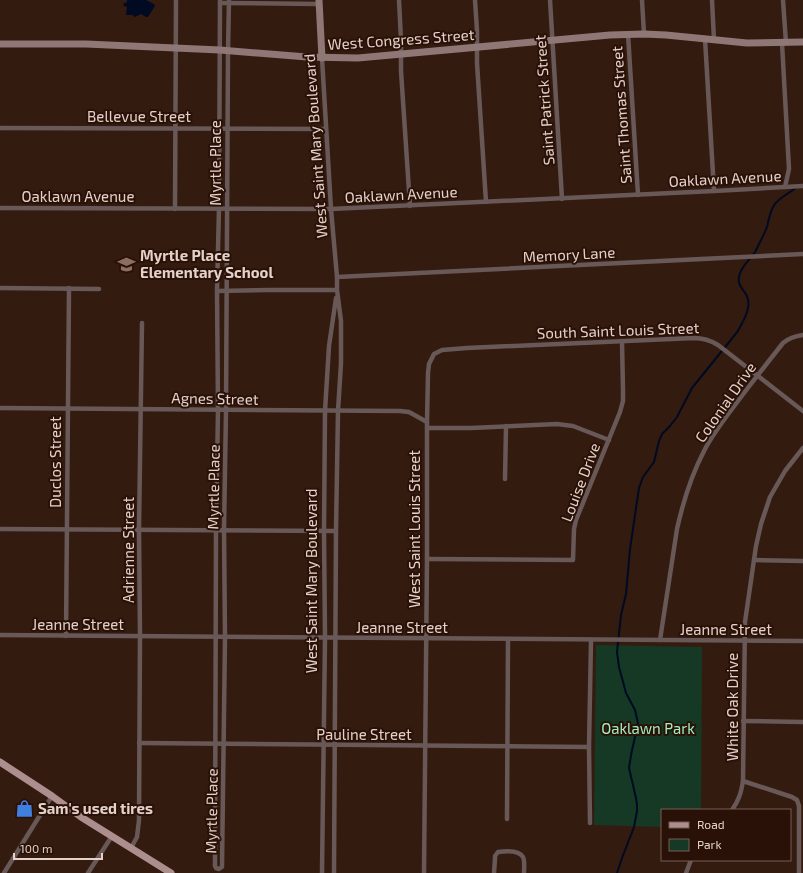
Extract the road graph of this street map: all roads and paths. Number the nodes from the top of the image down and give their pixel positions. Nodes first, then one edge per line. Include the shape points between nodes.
1 (176, 0) edge
2 (399, 0) edge
3 (475, 0) edge
4 (550, 0) edge
5 (642, 0) edge
6 (712, 0) edge
7 (783, 0) edge
8 (220, 2) edge
9 (229, 2) edge
10 (319, 2) edge
11 (628, 34) junction
12 (644, 34) junction
13 (705, 39) junction
14 (552, 40) junction
15 (714, 40) junction
16 (803, 42) edge
17 (784, 43) junction
18 (0, 44) edge
19 (477, 46) junction
20 (176, 48) junction
21 (224, 50) junction
22 (401, 53) junction
23 (322, 58) junction
24 (0, 128) edge
25 (175, 128) junction
26 (219, 129) junction
27 (227, 129) junction
28 (326, 129) junction
29 (803, 186) edge
30 (784, 187) junction
31 (714, 191) junction
32 (638, 195) junction
33 (562, 199) junction
34 (486, 202) junction
35 (410, 206) junction
36 (0, 208) edge
37 (219, 208) junction
38 (227, 208) junction
39 (175, 209) junction
40 (331, 209) junction
41 (803, 254) edge
42 (337, 277) junction
43 (0, 288) edge
44 (69, 288) junction
45 (99, 289) dead end
46 (337, 290) junction
47 (217, 292) junction
48 (226, 292) junction
49 (142, 323) dead end
50 (803, 335) edge
51 (622, 341) junction
52 (434, 354) joint
53 (757, 376) junction
54 (0, 408) edge
55 (68, 409) junction
56 (141, 409) junction
57 (218, 410) junction
58 (226, 410) junction
59 (325, 411) junction
60 (338, 411) junction
61 (803, 411) edge
62 (427, 422) junction
63 (506, 426) junction
64 (427, 428) junction
65 (609, 440) junction
66 (803, 448) edge
67 (505, 479) dead end
68 (0, 529) edge
69 (67, 529) junction
70 (139, 529) junction
71 (216, 530) junction
72 (224, 530) junction
73 (324, 531) junction
74 (336, 531) junction
75 (427, 559) junction
76 (754, 560) junction
77 (803, 561) edge
78 (0, 635) edge
79 (66, 636) junction
80 (140, 636) junction
81 (216, 637) junction
82 (225, 637) junction
83 (325, 638) junction
84 (336, 638) junction
85 (425, 639) junction
86 (508, 639) junction
87 (591, 640) junction
88 (660, 640) junction
89 (744, 641) junction
90 (803, 641) edge
91 (744, 721) junction
92 (803, 722) edge
93 (139, 743) junction
94 (215, 745) junction
95 (223, 745) junction
96 (323, 745) junction
97 (334, 746) junction
98 (425, 746) junction
99 (508, 747) junction
100 (589, 747) junction
101 (0, 762) edge
102 (743, 782) junction
103 (52, 796) junction
104 (733, 809) edge
105 (507, 819) dead end
106 (590, 823) dead end
107 (112, 836) junction
108 (131, 848) junction
109 (691, 861) edge
110 (4, 873) edge
111 (88, 873) edge
112 (171, 873) edge
113 (322, 873) edge
114 (334, 873) edge
115 (424, 873) edge
116 (494, 873) edge
117 (524, 873) edge
118 (686, 873) edge
119 (799, 873) edge

1 - 20 street
2 - 22 street
3 - 19 street
4 - 14 street, Saint Patrick Street
5 - 12 street, Saint Thomas Street
6 - 15 street
7 - 17 street
8 - 9 street
8 - 21 street, Myrtle Place
9 - 10 street
9 - 21 street, Myrtle Place
10 - 23 main road, West Saint Mary Boulevard
11 - 12 main road, West Congress Street
11 - 14 main road, West Congress Street
11 - 32 street, Saint Thomas Street
12 - 13 main road, West Congress Street
13 - 15 main road, West Congress Street
13 - 31 street
14 - 19 main road, West Congress Street
14 - 33 street, Saint Patrick Street
15 - 17 main road, West Congress Street
16 - 17 main road, West Congress Street
17 - 30 street via 789,169
18 - 20 main road, West Congress Street
19 - 22 main road, West Congress Street
19 - 34 street
20 - 21 main road, West Congress Street
20 - 25 street
21 - 23 main road, West Congress Street
21 - 26 street, Myrtle Place
21 - 27 street, Myrtle Place
22 - 23 main road, West Congress Street via 358,58
22 - 35 street
23 - 28 street, West Saint Mary Boulevard
24 - 25 street, Bellevue Street
25 - 26 street, Bellevue Street
25 - 39 street
26 - 27 street, Bellevue Street
26 - 37 street, Myrtle Place
27 - 28 street, Bellevue Street
27 - 38 street, Myrtle Place
28 - 40 street, West Saint Mary Boulevard
29 - 30 street, Oaklawn Avenue
30 - 31 street, Oaklawn Avenue
31 - 32 street, Oaklawn Avenue
32 - 33 street, Oaklawn Avenue
33 - 34 street, Oaklawn Avenue
34 - 35 street, Oaklawn Avenue
35 - 40 street, Oaklawn Avenue
36 - 39 street, Oaklawn Avenue
37 - 38 street, Oaklawn Avenue
37 - 39 street, Oaklawn Avenue
37 - 47 street, Myrtle Place
38 - 40 street, Oaklawn Avenue
38 - 48 street, Myrtle Place
40 - 42 street, West Saint Mary Boulevard
41 - 42 street, Memory Lane
42 - 46 street, West Saint Mary Boulevard
43 - 44 street
44 - 45 street
44 - 55 street, Duclos Street
46 - 48 street
46 - 59 street, West Saint Mary Boulevard via 329,346
46 - 60 street, West Saint Mary Boulevard via 341,321
47 - 48 street
47 - 57 street, Myrtle Place
48 - 58 street, Myrtle Place
49 - 56 street, Adrienne Street
50 - 53 street, Colonial Drive via 787,339
51 - 52 street, South Saint Louis Street via 453,349
51 - 53 street, South Saint Louis Street via 706,339 718,345
51 - 65 street, Louise Drive via 623,401
52 - 62 street, West Saint Louis Street via 428,373
53 - 61 street, South Saint Louis Street
53 - 88 street, Colonial Drive via 718,428 691,480 681,513
54 - 55 street, Agnes Street
55 - 56 street, Agnes Street
55 - 69 street, Duclos Street
56 - 57 street, Agnes Street
56 - 70 street, Adrienne Street
57 - 58 street, Agnes Street
57 - 71 street, Myrtle Place
58 - 59 street, Agnes Street
58 - 72 street, Myrtle Place
59 - 60 street, Agnes Street
59 - 73 street, West Saint Mary Boulevard
60 - 62 street, Agnes Street via 409,412
60 - 74 street, West Saint Mary Boulevard
62 - 64 street, West Saint Louis Street
63 - 64 street
63 - 65 street via 568,425
63 - 67 street
64 - 75 street, West Saint Louis Street
65 - 75 street, Louise Drive via 576,520 573,560
66 - 76 street, White Oak Drive via 785,471 770,497 761,524
68 - 69 street
69 - 70 street
69 - 79 street, Duclos Street
70 - 71 street
70 - 80 street, Adrienne Street
71 - 72 street
71 - 81 street, Myrtle Place
72 - 73 street
72 - 82 street, Myrtle Place
73 - 74 street
73 - 83 street, West Saint Mary Boulevard
74 - 84 street, West Saint Mary Boulevard
75 - 85 street, West Saint Louis Street
76 - 77 street
76 - 89 street, White Oak Drive via 744,622
78 - 79 street, Jeanne Street
79 - 80 street, Jeanne Street
80 - 81 street, Jeanne Street
80 - 93 street, Adrienne Street
81 - 82 street, Jeanne Street
81 - 94 street, Myrtle Place
82 - 83 street, Jeanne Street
82 - 95 street, Myrtle Place
83 - 84 street, Jeanne Street
83 - 96 street, West Saint Mary Boulevard
84 - 85 street, Jeanne Street
84 - 97 street, West Saint Mary Boulevard
85 - 86 street, Jeanne Street
85 - 98 street, West Saint Louis Street
86 - 87 street, Jeanne Street
86 - 99 street
87 - 88 street, Jeanne Street
87 - 100 street
88 - 89 street, Jeanne Street
89 - 90 street, Jeanne Street
89 - 91 street, White Oak Drive
91 - 92 street
91 - 102 street, White Oak Drive
93 - 94 street, Pauline Street
93 - 108 street, Adrienne Street via 139,820
94 - 95 street, Pauline Street
94 - 95 street, Myrtle Place via 215,866 219,869 222,867
95 - 96 street, Pauline Street
96 - 97 street, Pauline Street
96 - 113 street, West Saint Mary Boulevard
97 - 98 street, Pauline Street
97 - 114 street, West Saint Mary Boulevard
98 - 99 street, Pauline Street
98 - 115 street, West Saint Louis Street
99 - 100 street, Pauline Street
99 - 105 street
100 - 106 street
101 - 103 main road
102 - 104 street, White Oak Drive via 741,795
102 - 119 street via 797,800
103 - 107 main road
103 - 110 street
107 - 108 main road
107 - 111 street
108 - 112 main road
109 - 118 street
116 - 117 street via 498,852 515,852 524,858

